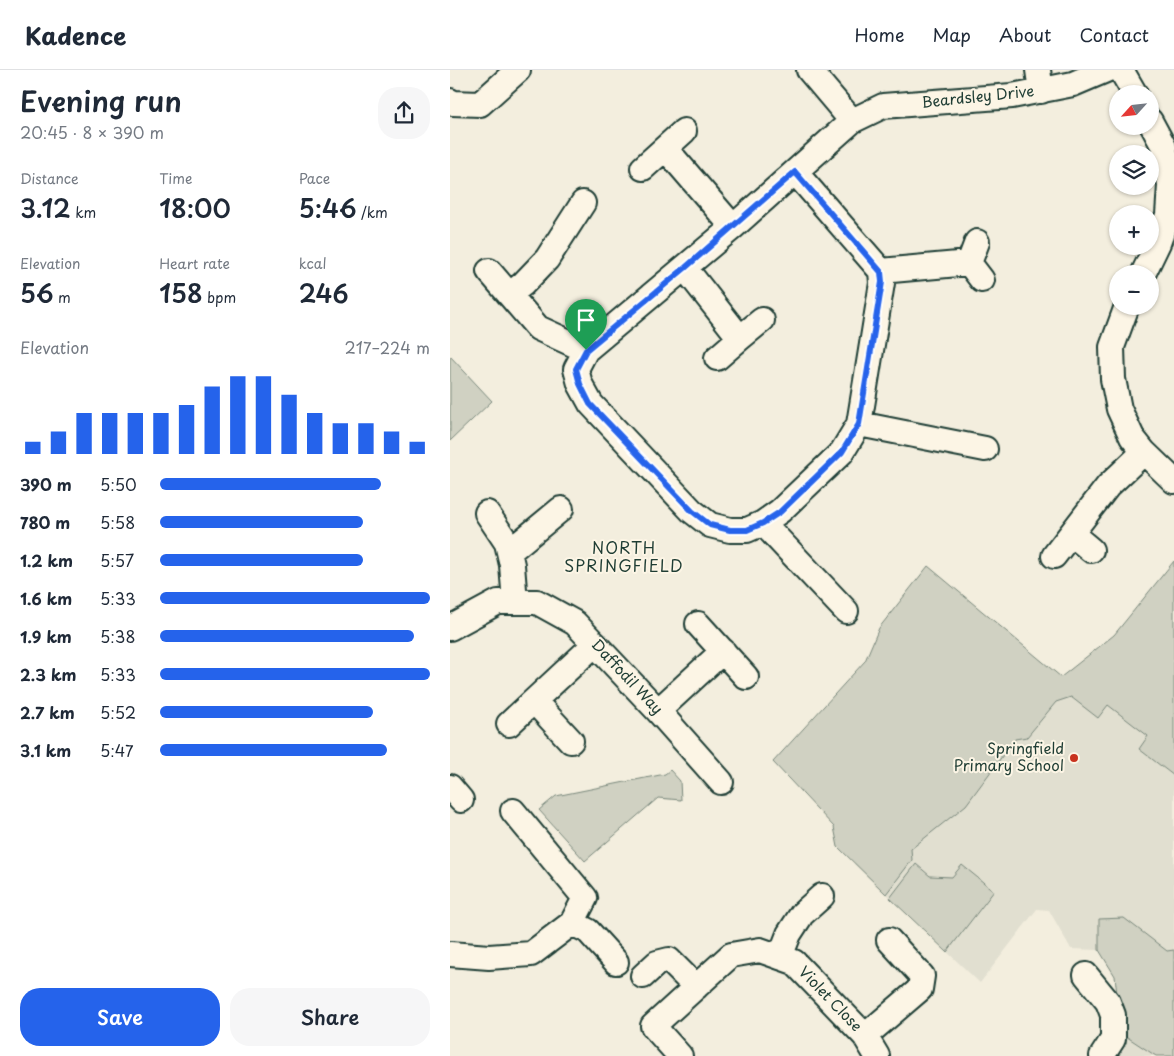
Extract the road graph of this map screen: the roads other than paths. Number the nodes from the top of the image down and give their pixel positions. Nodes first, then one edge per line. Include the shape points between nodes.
1 (518, 70) edge
2 (809, 70) edge
3 (1106, 70) edge
4 (1122, 70) edge
5 (1040, 80) edge
6 (1130, 85) edge
7 (450, 101) edge
8 (852, 122) junction
9 (684, 131) dead end
10 (1158, 135) edge
11 (665, 148) junction
12 (643, 168) dead end
13 (795, 172) junction
14 (1172, 185) edge
15 (583, 203) dead end
16 (733, 227) junction
17 (976, 262) dead end
18 (1148, 265) edge
19 (685, 268) junction
20 (490, 270) dead end
21 (881, 272) junction
22 (510, 294) junction
23 (1124, 315) edge
24 (762, 320) dead end
25 (740, 338) junction
26 (586, 350) junction
27 (717, 358) dead end
28 (859, 424) junction
29 (986, 449) dead end
30 (1144, 452) junction
31 (1172, 476) edge
32 (561, 509) dead end
33 (487, 513) dead end
34 (763, 523) junction
35 (1072, 534) junction
36 (1091, 550) dead end
37 (509, 552) junction
38 (1054, 556) dead end
39 (515, 602) junction
40 (846, 611) dead end
41 (698, 624) dead end
42 (450, 628) edge
43 (595, 644) junction
44 (723, 651) junction
45 (746, 676) dead end
46 (534, 701) junction
47 (658, 711) junction
48 (509, 724) dead end
49 (571, 741) dead end
50 (721, 782) dead end
51 (513, 811) dead end
52 (822, 896) dead end
53 (572, 923) junction
54 (888, 940) dead end
55 (450, 954) edge
56 (780, 957) junction
57 (616, 962) dead end
58 (1086, 975) dead end
59 (643, 976) dead end
60 (696, 987) junction
61 (865, 1036) junction
62 (1107, 1054) edge
63 (680, 1056) edge
64 (876, 1056) edge

1 - 7 street via 480,104
2 - 8 street
3 - 5 street, Beardsley Drive via 1073,84
4 - 6 street
5 - 8 street, Beardsley Drive via 1012,96 883,106
8 - 13 street, Beardsley Drive
9 - 11 street
10 - 14 street via 1164,146
11 - 12 street
11 - 16 street
13 - 16 street, Beardsley Drive
13 - 21 street
14 - 18 street via 1168,215
15 - 22 street via 547,260
16 - 19 street, Beardsley Drive
17 - 21 street
19 - 25 street
19 - 26 street, Beardsley Drive
20 - 22 street
21 - 28 street, Beardsley Drive
22 - 26 street via 538,328
23 - 30 street via 1112,347 1113,379 1119,410 1132,437
24 - 25 street
25 - 27 street
26 - 34 street, Beardsley Drive via 576,369 590,404 692,511 710,525 730,530 747,530
28 - 29 street
28 - 34 street, Beardsley Drive via 842,452 780,512
30 - 31 street
30 - 35 street via 1108,486
32 - 37 street
33 - 37 street via 507,543
34 - 40 street
35 - 36 street
35 - 38 street
37 - 39 street
39 - 42 street, Daffodil Way via 498,602
39 - 43 street, Daffodil Way via 537,602 575,623
41 - 44 street
43 - 46 street
43 - 47 street, Daffodil Way
44 - 45 street
44 - 47 street
46 - 48 street
46 - 49 street
47 - 50 street, Daffodil Way
51 - 53 street via 585,898
52 - 56 street via 802,914
53 - 55 street via 531,954 489,957
53 - 57 street via 588,931
54 - 61 street via 922,976 920,989
56 - 60 street, Violet Close via 760,950 730,956
56 - 61 street, Violet Close via 794,962
58 - 62 street via 1108,1002 1113,1015 1113,1039
59 - 60 street via 657,963 669,960
60 - 63 street, Violet Close via 652,1026
61 - 64 street, Violet Close

